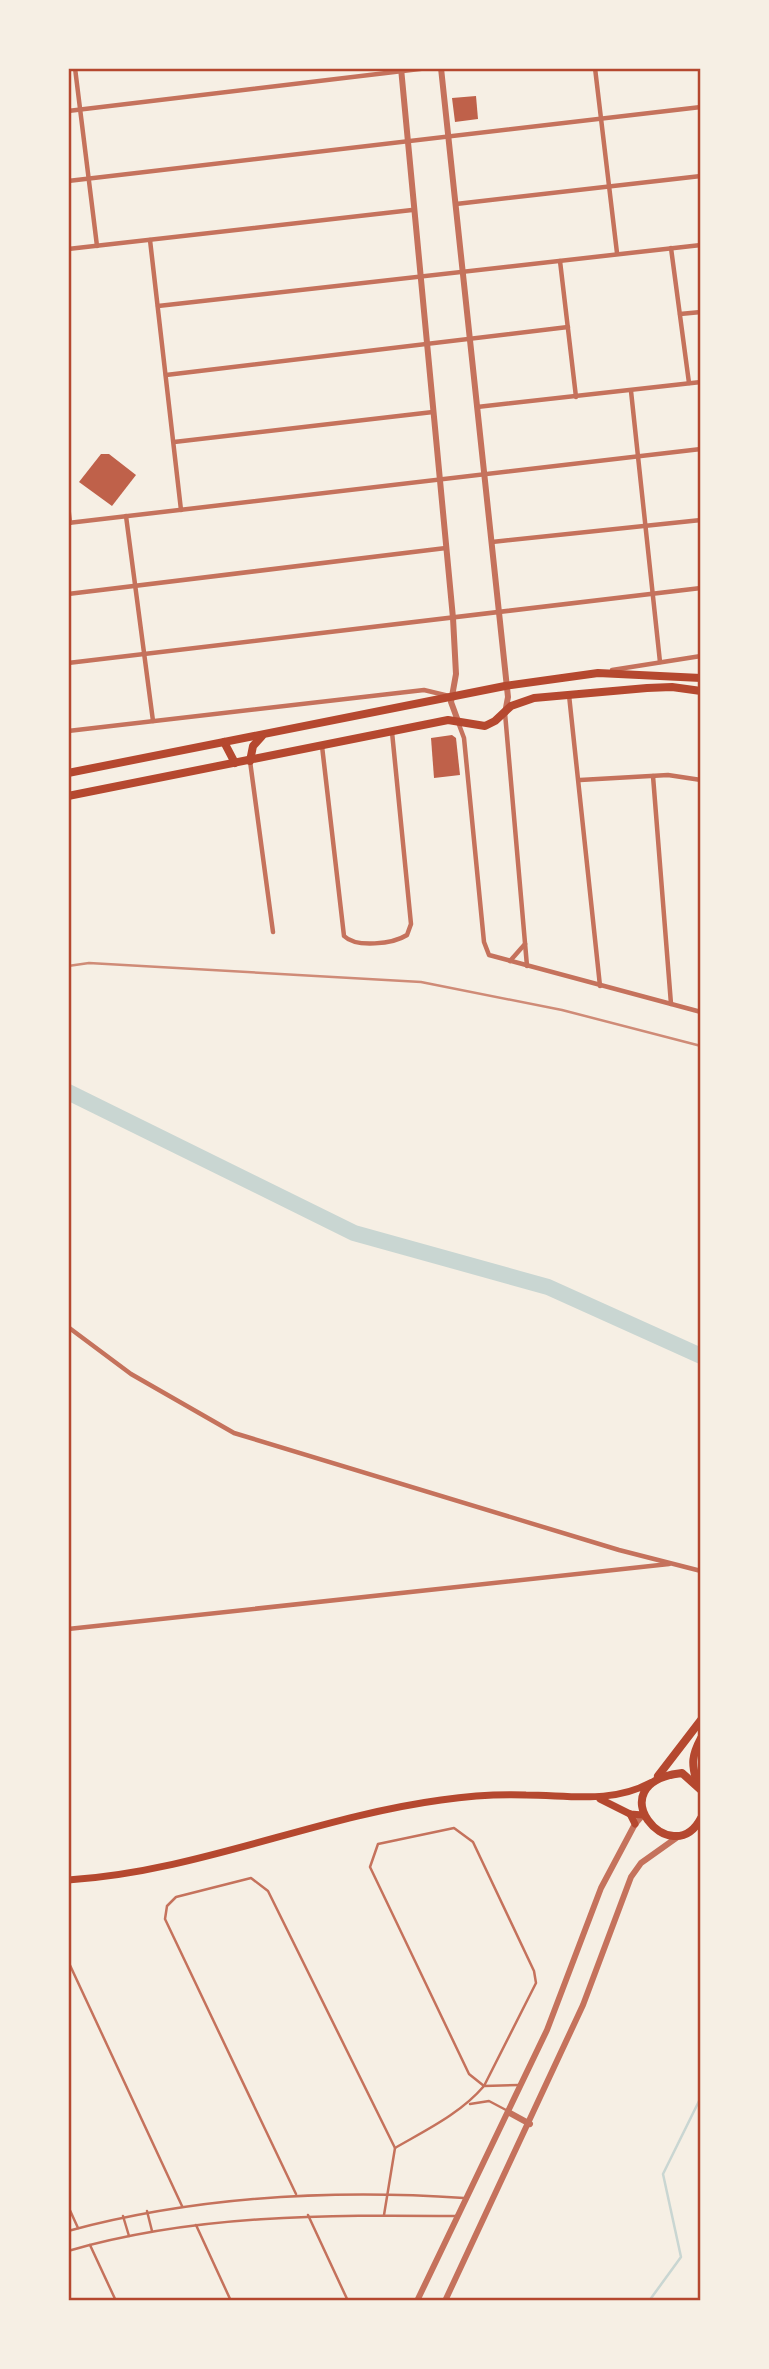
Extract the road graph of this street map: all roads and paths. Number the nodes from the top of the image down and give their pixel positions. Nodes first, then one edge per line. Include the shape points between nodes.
1 (75, 68) edge
2 (428, 68) edge
3 (441, 68) edge
4 (595, 68) edge
5 (401, 70) edge
6 (701, 107) edge
7 (82, 109) junction
8 (68, 111) edge
9 (600, 120) junction
10 (447, 137) junction
11 (406, 142) junction
12 (701, 176) edge
13 (89, 178) junction
14 (68, 181) edge
15 (609, 186) junction
16 (455, 204) junction
17 (412, 210) junction
18 (150, 240) junction
19 (701, 245) edge
20 (97, 246) junction
21 (671, 248) junction
22 (68, 249) edge
23 (617, 253) junction
24 (560, 261) junction
25 (463, 273) junction
26 (421, 278) junction
27 (158, 306) junction
28 (701, 312) edge
29 (680, 314) junction
30 (568, 327) junction
31 (470, 339) junction
32 (428, 344) junction
33 (166, 375) junction
34 (701, 382) edge
35 (689, 383) junction
36 (631, 391) junction
37 (576, 397) junction
38 (476, 407) junction
39 (434, 411) junction
40 (174, 442) junction
41 (701, 449) edge
42 (638, 457) junction
43 (483, 475) junction
44 (441, 480) junction
45 (68, 505) edge
46 (181, 510) junction
47 (126, 516) junction
48 (701, 520) edge
49 (69, 523) edge
50 (644, 525) junction
51 (491, 542) junction
52 (446, 548) junction
53 (135, 586) junction
54 (701, 588) edge
55 (653, 593) junction
56 (68, 594) edge
57 (497, 612) junction
58 (453, 618) junction
59 (144, 655) junction
60 (701, 656) edge
61 (660, 662) junction
62 (68, 663) edge
63 (598, 673) junction
64 (701, 678) edge
65 (505, 686) junction
66 (701, 691) edge
67 (569, 695) junction
68 (451, 696) junction
69 (505, 713) junction
70 (153, 721) junction
71 (458, 721) junction
72 (68, 731) edge
73 (392, 733) junction
74 (264, 734) junction
75 (224, 742) junction
76 (322, 746) junction
77 (250, 761) junction
78 (235, 763) junction
79 (68, 773) edge
80 (653, 776) junction
81 (580, 780) junction
82 (701, 780) edge
83 (68, 796) edge
84 (273, 932) dead end
85 (525, 943) junction
86 (510, 962) junction
87 (527, 967) junction
88 (600, 986) junction
89 (671, 1004) junction
90 (701, 1012) edge
91 (68, 1327) edge
92 (673, 1563) junction
93 (701, 1571) edge
94 (68, 1629) edge
95 (701, 1720) edge
96 (701, 1738) edge
97 (653, 1781) junction
98 (699, 1788) edge
99 (600, 1798) junction
100 (630, 1814) junction
101 (643, 1815) junction
102 (701, 1818) edge
103 (635, 1824) junction
104 (701, 1832) edge
105 (684, 1834) junction
106 (68, 1880) edge
107 (68, 1961) edge
108 (522, 2085) junction
109 (484, 2086) junction
110 (467, 2105) junction
111 (508, 2112) junction
112 (530, 2124) junction
113 (395, 2148) junction
114 (387, 2193) junction
115 (296, 2194) junction
116 (467, 2198) junction
117 (68, 2206) edge
118 (182, 2206) junction
119 (147, 2211) junction
120 (308, 2215) junction
121 (384, 2215) junction
122 (123, 2216) junction
123 (458, 2216) junction
124 (196, 2225) junction
125 (78, 2228) junction
126 (68, 2231) edge
127 (152, 2231) junction
128 (129, 2235) junction
129 (90, 2245) junction
130 (68, 2251) edge
131 (116, 2301) edge
132 (231, 2301) edge
133 (348, 2301) edge
134 (417, 2301) edge
135 (445, 2301) edge

1 - 7 street
2 - 5 street
3 - 10 street
4 - 9 street
5 - 7 street
5 - 11 street
6 - 9 street
7 - 8 street
7 - 13 street
9 - 10 street
9 - 15 street
10 - 11 street
10 - 16 street
11 - 13 street
11 - 17 street
12 - 15 street
13 - 14 street
13 - 20 street
15 - 16 street
15 - 23 street
16 - 25 street
17 - 18 street
17 - 26 street
18 - 20 street
18 - 27 street
19 - 21 street
20 - 22 street
21 - 23 street
21 - 29 street
23 - 24 street
24 - 25 street
24 - 30 street
25 - 26 street
25 - 31 street
26 - 27 street
26 - 32 street
27 - 33 street
28 - 29 street
29 - 35 street
30 - 31 street
30 - 37 street
31 - 32 street
31 - 38 street
32 - 33 street
32 - 39 street
33 - 40 street
34 - 35 street
35 - 36 street
36 - 37 street
36 - 42 street
37 - 38 street
38 - 43 street
39 - 40 street
39 - 44 street
40 - 46 street
41 - 42 street
42 - 43 street
42 - 50 street
43 - 44 street
43 - 51 street
44 - 46 street
44 - 52 street
45 - 49 street
46 - 47 street
47 - 49 street
47 - 53 street
48 - 50 street
50 - 51 street
50 - 55 street
51 - 57 street
52 - 53 street
52 - 58 street
53 - 56 street
53 - 59 street
54 - 55 street
55 - 57 street
55 - 61 street
57 - 58 street
57 - 65 street
58 - 59 street
58 - 68 street via 456,674
59 - 62 street
59 - 70 street
60 - 61 street
61 - 63 street
63 - 64 main road
63 - 65 main road
65 - 68 main road
65 - 69 street
66 - 67 main road via 672,687
67 - 69 main road via 520,700
67 - 81 street
68 - 70 street via 424,690
68 - 71 street
68 - 74 main road
69 - 71 main road via 485,726
69 - 85 street
70 - 72 street
71 - 73 main road
71 - 86 street via 464,738 484,942 489,955
73 - 76 main road
73 - 76 street via 411,924 407,935 395,940 353,943 344,936
74 - 75 main road
74 - 77 main road via 253,746
75 - 78 main road
75 - 79 main road
76 - 77 main road
77 - 78 main road
77 - 84 street
78 - 83 main road
80 - 81 street
80 - 82 street
80 - 89 street
81 - 88 street
85 - 86 street
85 - 87 street
86 - 87 street
87 - 88 street
88 - 89 street
89 - 90 street
91 - 92 street via 131,1374 234,1433
92 - 93 street
92 - 94 street
95 - 97 main road
96 - 98 main road via 692,1754
97 - 98 main road via 682,1773
97 - 99 main road
97 - 101 main road via 643,1795
99 - 100 main road
99 - 106 main road via 486,1796 397,1807 171,1864
100 - 101 main road
100 - 103 main road
101 - 103 street
101 - 105 main road via 655,1830
102 - 105 main road
103 - 108 street via 600,1888 583,1942
104 - 105 main road
105 - 112 street via 653,1852 631,1877 583,2005
107 - 118 lane
108 - 109 lane
108 - 111 street
109 - 109 lane via 536,1983 534,1971 473,1842 454,1828 378,1844 370,1867 469,2074
109 - 110 lane
110 - 111 lane via 489,2101
110 - 113 lane
111 - 112 street
111 - 116 street
112 - 135 street
113 - 114 lane
113 - 115 lane via 268,1891 251,1878 176,1897 167,1906 165,1919
114 - 115 lane
114 - 116 lane
114 - 121 lane
115 - 118 lane
116 - 123 street
117 - 125 lane
118 - 119 lane
119 - 122 lane
119 - 127 lane
120 - 121 lane
120 - 124 lane
120 - 133 lane
121 - 123 lane
122 - 125 lane
122 - 128 lane
123 - 134 street
124 - 127 lane
124 - 132 lane
125 - 126 lane
127 - 128 lane
128 - 129 lane
129 - 130 lane
129 - 131 lane

